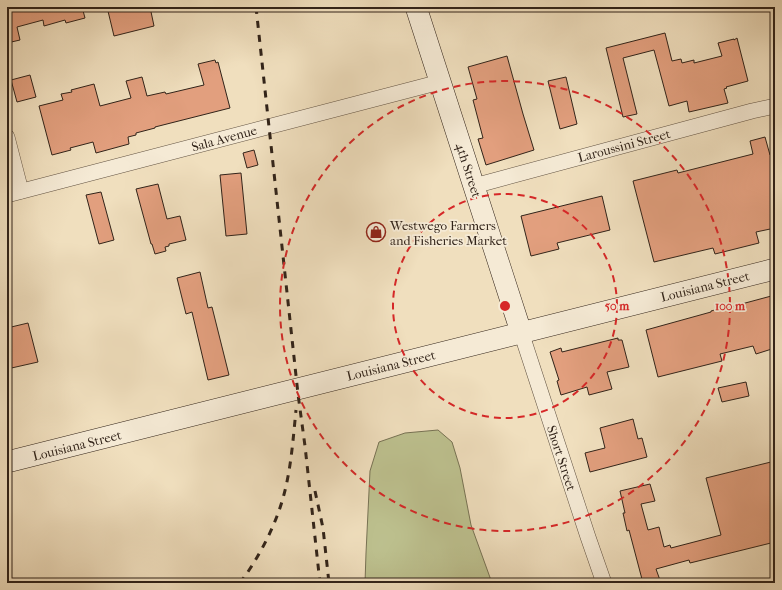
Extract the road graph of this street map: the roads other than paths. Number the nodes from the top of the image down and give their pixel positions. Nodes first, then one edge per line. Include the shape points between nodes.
1 (416, 7) edge
2 (440, 82) junction
3 (775, 106) edge
4 (7, 137) edge
5 (474, 186) junction
6 (14, 193) edge
7 (775, 269) edge
8 (521, 332) junction
9 (7, 462) edge
10 (604, 583) edge

1 - 2 main road, 4th Street
2 - 5 main road, 4th Street
2 - 6 street, Sala Avenue
3 - 5 street, Laroussini Street
4 - 6 street
5 - 8 main road, 4th Street
7 - 8 main road, Louisiana Street
8 - 9 main road, Louisiana Street
8 - 10 street, Short Street

